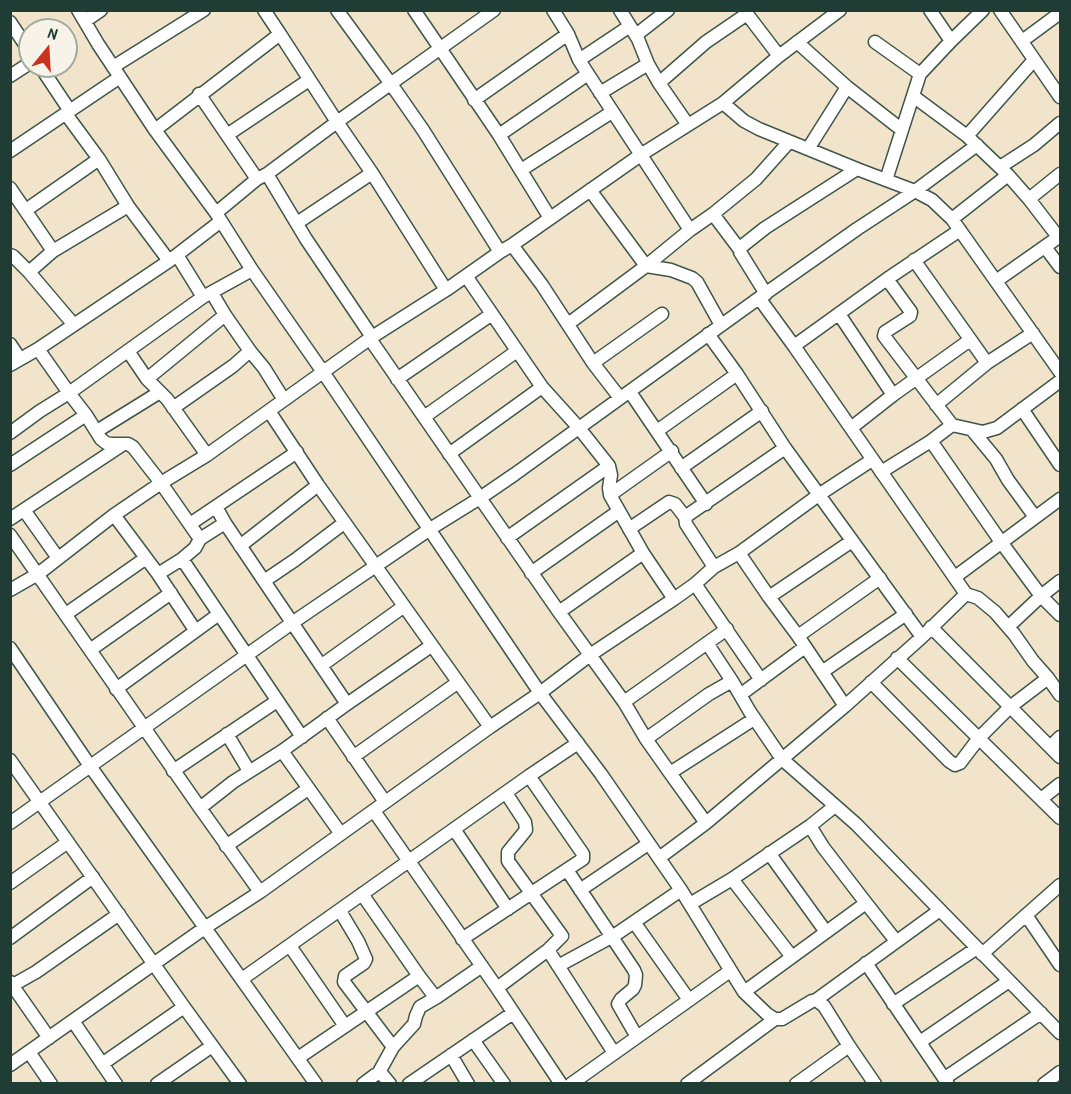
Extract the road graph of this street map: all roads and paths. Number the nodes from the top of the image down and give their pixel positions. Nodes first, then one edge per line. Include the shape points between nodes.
1 (101, 10) edge
2 (204, 10) edge
3 (264, 10) edge
4 (338, 10) edge
5 (414, 10) edge
6 (494, 10) edge
7 (553, 10) edge
8 (621, 10) edge
9 (668, 10) edge
10 (840, 10) edge
11 (930, 10) edge
12 (983, 10) edge
13 (1000, 10) edge
14 (745, 12) edge
15 (1060, 13) edge
16 (82, 16) edge
17 (823, 16) edge
18 (633, 30) junction
19 (280, 34) junction
20 (568, 34) junction
21 (951, 41) junction
22 (1022, 41) junction
23 (798, 42) junction
24 (875, 42) dead end
25 (440, 49) junction
26 (779, 56) junction
27 (579, 60) junction
28 (1034, 60) junction
29 (648, 64) junction
30 (117, 72) junction
31 (588, 74) junction
32 (920, 74) junction
33 (47, 78) edge
34 (309, 80) junction
35 (659, 83) junction
36 (391, 84) junction
37 (847, 87) junction
38 (600, 93) junction
39 (199, 94) junction
40 (913, 96) junction
41 (1060, 98) edge
42 (474, 100) junction
43 (723, 103) junction
44 (612, 112) junction
45 (68, 113) junction
46 (337, 122) junction
47 (1060, 123) edge
48 (688, 124) junction
49 (155, 130) junction
50 (902, 130) junction
51 (227, 135) junction
52 (499, 135) junction
53 (967, 136) junction
54 (789, 142) junction
55 (977, 145) junction
56 (808, 149) junction
57 (10, 150) edge
58 (642, 154) junction
59 (99, 159) junction
60 (856, 169) junction
61 (521, 170) junction
62 (1004, 171) junction
63 (372, 173) junction
64 (1060, 174) edge
65 (262, 177) junction
66 (886, 180) junction
67 (10, 188) edge
68 (590, 190) junction
69 (915, 191) junction
70 (1029, 199) junction
71 (128, 206) junction
72 (26, 210) junction
73 (713, 214) junction
74 (219, 217) junction
75 (550, 218) junction
76 (297, 223) junction
77 (956, 224) junction
78 (690, 230) junction
79 (1060, 237) edge
80 (512, 245) junction
81 (1045, 247) junction
82 (740, 250) junction
83 (54, 251) junction
84 (500, 252) junction
85 (10, 255) edge
86 (173, 258) junction
87 (914, 260) junction
88 (646, 266) junction
89 (1060, 267) edge
90 (252, 270) junction
91 (29, 272) junction
92 (465, 276) junction
93 (887, 279) junction
94 (996, 282) junction
95 (446, 290) junction
96 (208, 295) junction
97 (762, 296) junction
98 (492, 314) junction
99 (662, 314) dead end
100 (839, 314) junction
101 (225, 315) junction
102 (568, 324) junction
103 (74, 325) junction
104 (721, 325) junction
105 (1033, 333) junction
106 (708, 334) junction
107 (371, 338) junction
108 (970, 340) junction
109 (10, 344) edge
110 (794, 346) junction
111 (38, 349) junction
112 (128, 351) junction
113 (250, 351) junction
114 (517, 351) junction
115 (15, 362) edge
116 (593, 363) junction
117 (987, 363) junction
118 (323, 372) junction
119 (1060, 372) edge
120 (737, 374) junction
121 (147, 379) junction
122 (397, 379) junction
123 (916, 379) junction
124 (1060, 381) edge
125 (542, 387) junction
126 (160, 392) junction
127 (69, 393) junction
128 (625, 395) junction
129 (893, 395) junction
130 (284, 400) junction
131 (936, 405) junction
132 (173, 408) junction
133 (1022, 408) junction
134 (269, 411) junction
135 (762, 411) junction
136 (86, 415) junction
137 (424, 417) junction
138 (952, 425) junction
139 (579, 428) junction
140 (851, 428) junction
141 (972, 430) junction
142 (97, 431) junction
143 (657, 431) junction
144 (10, 433) edge
145 (931, 441) junction
146 (122, 445) junction
147 (785, 448) junction
148 (297, 452) junction
149 (672, 452) junction
150 (449, 454) junction
151 (207, 455) junction
152 (872, 460) junction
153 (10, 465) edge
154 (1060, 465) edge
155 (609, 466) junction
156 (681, 468) junction
157 (881, 472) junction
158 (161, 483) junction
159 (318, 485) junction
160 (820, 494) junction
161 (610, 495) junction
162 (480, 498) junction
163 (1060, 500) edge
164 (706, 504) junction
165 (216, 507) junction
166 (24, 510) junction
167 (619, 511) junction
168 (114, 515) junction
169 (685, 517) junction
170 (1035, 517) junction
171 (10, 519) edge
172 (225, 523) junction
173 (344, 523) junction
174 (190, 524) junction
175 (430, 529) junction
176 (629, 529) junction
177 (10, 535) edge
178 (507, 538) junction
179 (200, 539) junction
180 (852, 540) junction
181 (1001, 542) junction
182 (240, 546) junction
183 (739, 552) junction
184 (643, 553) junction
185 (58, 558) junction
186 (146, 558) junction
187 (182, 559) junction
188 (375, 567) junction
189 (714, 567) junction
190 (531, 573) junction
191 (38, 574) junction
192 (158, 574) junction
193 (880, 578) junction
194 (955, 578) junction
195 (264, 581) junction
196 (1060, 582) edge
197 (695, 584) junction
198 (10, 590) edge
199 (171, 593) junction
200 (966, 594) junction
201 (1041, 596) junction
202 (769, 597) junction
203 (674, 599) junction
204 (403, 607) junction
205 (559, 612) junction
206 (66, 614) junction
207 (219, 614) junction
208 (906, 614) junction
209 (1060, 615) edge
210 (292, 623) junction
211 (931, 627) junction
212 (1008, 627) junction
213 (727, 629) junction
214 (195, 630) junction
215 (798, 636) junction
216 (922, 637) junction
217 (707, 643) junction
218 (431, 646) junction
219 (805, 647) junction
220 (10, 648) edge
221 (90, 650) junction
222 (247, 655) junction
223 (590, 655) junction
224 (897, 658) junction
225 (322, 665) junction
226 (822, 672) junction
227 (1048, 678) junction
228 (761, 680) junction
229 (732, 681) junction
230 (871, 682) junction
231 (457, 683) junction
232 (116, 689) junction
233 (540, 693) junction
234 (740, 695) junction
235 (1060, 695) edge
236 (277, 700) junction
237 (624, 702) junction
238 (347, 704) junction
239 (845, 706) junction
240 (1010, 707) junction
241 (327, 718) junction
242 (754, 719) junction
243 (144, 728) junction
244 (490, 728) junction
245 (227, 735) junction
246 (302, 737) junction
247 (1060, 737) edge
248 (979, 738) junction
249 (646, 739) junction
250 (578, 743) junction
251 (1050, 747) junction
252 (282, 751) junction
253 (353, 757) junction
254 (1060, 757) edge
255 (782, 759) junction
256 (11, 761) edge
257 (90, 766) junction
258 (174, 771) junction
259 (249, 771) junction
260 (670, 773) junction
261 (529, 776) junction
262 (1060, 784) edge
263 (308, 789) junction
264 (506, 793) junction
265 (1041, 799) junction
266 (41, 802) junction
267 (385, 802) junction
268 (835, 806) junction
269 (200, 808) junction
270 (374, 811) junction
271 (1060, 818) edge
272 (10, 823) edge
273 (706, 823) junction
274 (810, 826) junction
275 (454, 829) junction
276 (340, 834) junction
277 (68, 842) junction
278 (648, 844) junction
279 (226, 846) junction
280 (769, 853) junction
281 (659, 858) junction
282 (408, 862) junction
283 (567, 870) junction
284 (93, 877) junction
285 (732, 879) junction
286 (10, 884) edge
287 (1060, 888) edge
288 (580, 890) junction
289 (681, 890) junction
290 (260, 892) junction
291 (532, 893) junction
292 (362, 894) junction
293 (866, 903) junction
294 (690, 904) junction
295 (508, 909) junction
296 (940, 910) junction
297 (340, 911) junction
298 (119, 914) junction
299 (1026, 915) junction
300 (634, 922) junction
301 (206, 927) junction
302 (826, 933) junction
303 (611, 937) junction
304 (10, 938) edge
305 (462, 939) junction
306 (896, 941) junction
307 (290, 946) junction
308 (548, 950) junction
309 (979, 951) junction
310 (792, 957) junction
311 (866, 963) junction
312 (153, 964) junction
313 (1060, 965) edge
314 (482, 966) junction
315 (558, 966) junction
316 (730, 971) junction
317 (419, 976) junction
318 (242, 979) junction
319 (1009, 981) junction
320 (12, 983) edge
321 (497, 988) junction
322 (744, 992) junction
323 (437, 997) junction
324 (688, 1000) junction
325 (816, 1000) junction
326 (893, 1004) junction
327 (184, 1007) junction
328 (366, 1012) junction
329 (513, 1012) junction
330 (1041, 1013) junction
331 (775, 1019) junction
332 (73, 1021) junction
333 (345, 1026) junction
334 (1060, 1033) edge
335 (637, 1037) junction
336 (49, 1038) junction
337 (473, 1040) junction
338 (920, 1042) junction
339 (212, 1046) junction
340 (849, 1046) junction
341 (393, 1047) junction
342 (29, 1052) junction
343 (614, 1053) junction
344 (451, 1055) junction
345 (298, 1058) junction
346 (102, 1064) junction
347 (10, 1065) edge
348 (1060, 1072) edge
349 (378, 1074) junction
350 (947, 1081) edge
351 (51, 1083) edge
352 (116, 1083) edge
353 (157, 1083) edge
354 (238, 1083) edge
355 (316, 1083) edge
356 (363, 1083) edge
357 (390, 1083) edge
358 (410, 1083) edge
359 (468, 1083) edge
360 (504, 1083) edge
361 (561, 1083) edge
362 (571, 1083) edge
363 (687, 1083) edge
364 (797, 1083) edge
365 (875, 1083) edge
366 (1044, 1083) edge

1 - 16 street
2 - 30 street
3 - 19 street
4 - 36 street
5 - 25 street
6 - 25 street
7 - 20 street
8 - 18 street
9 - 18 street
10 - 17 street
11 - 21 street
12 - 21 street
13 - 22 street
14 - 26 street
14 - 35 street
15 - 22 street
16 - 30 street
17 - 23 street
18 - 27 street
18 - 29 street
19 - 34 street
19 - 39 street
20 - 27 street
20 - 42 street
21 - 32 street
22 - 28 street
23 - 26 street
23 - 37 street
24 - 32 street
25 - 36 street
25 - 42 street
26 - 43 street
27 - 31 street
28 - 41 street
28 - 53 street
29 - 35 street
29 - 38 street
30 - 45 street
30 - 49 street
31 - 38 street
31 - 52 street
32 - 40 street
33 - 45 street
34 - 46 street
34 - 51 street
35 - 48 street
36 - 46 street
36 - 84 street
37 - 50 street
37 - 56 street
38 - 44 street
39 - 49 street
39 - 51 street
40 - 50 street
40 - 53 street
42 - 52 street
43 - 48 street
43 - 54 street via 744,121
44 - 58 street
44 - 61 street
45 - 57 street
45 - 59 street
46 - 63 street
46 - 65 street
47 - 62 street
48 - 58 street
49 - 74 street
50 - 66 street
51 - 65 street
52 - 61 street
53 - 55 street
54 - 56 street
54 - 73 street via 756,178
55 - 62 street
55 - 69 street
56 - 60 street
58 - 68 street
58 - 78 street
59 - 71 street
59 - 72 street
60 - 66 street
60 - 82 street via 765,228
61 - 75 street
62 - 70 street
62 - 77 street
63 - 76 street
63 - 95 street
64 - 70 street
65 - 74 street
65 - 76 street
66 - 69 street
67 - 72 street
68 - 75 street
68 - 88 street
69 - 77 street via 932,200
69 - 97 street
70 - 79 street
71 - 83 street
71 - 86 street
72 - 83 street
73 - 78 street
73 - 82 street
74 - 86 street
74 - 90 street
75 - 80 street
76 - 107 street
77 - 87 street
77 - 94 street
78 - 88 street
79 - 81 street
80 - 84 street
80 - 102 street
81 - 89 street
81 - 94 street
82 - 97 street
83 - 91 street
84 - 92 street
85 - 91 street
86 - 96 street
86 - 103 street
87 - 93 street
87 - 108 street
88 - 102 street
88 - 104 street via 692,278
90 - 96 street
90 - 118 street
91 - 103 street
92 - 95 street
92 - 98 street
93 - 100 street
93 - 123 street via 911,312 884,336
94 - 105 street
95 - 107 street
96 - 101 street
96 - 112 street
97 - 104 street
97 - 110 street
98 - 114 street
98 - 122 street
99 - 116 street
100 - 110 street
100 - 129 street
101 - 113 street
101 - 121 street
102 - 116 street
103 - 111 street
104 - 106 street
105 - 117 street
105 - 119 street
106 - 120 street
106 - 128 street
107 - 118 street
107 - 122 street
108 - 117 street
108 - 123 street
109 - 115 street
110 - 140 street
111 - 115 street
111 - 127 street
112 - 121 street
112 - 127 street
113 - 130 street
113 - 132 street
114 - 125 street
114 - 137 street
116 - 128 street
117 - 131 street
118 - 130 street
118 - 175 street
120 - 135 street
120 - 143 street
121 - 126 street
122 - 137 street
123 - 129 street
123 - 131 street
124 - 133 street
125 - 139 street
125 - 150 street
126 - 132 street
126 - 142 street
127 - 136 street
127 - 144 street
128 - 139 street
128 - 143 street
129 - 140 street
130 - 134 street
131 - 138 street
132 - 151 street
133 - 141 street via 997,428
133 - 154 street
134 - 148 street
134 - 151 street
135 - 147 street
135 - 156 street
136 - 142 street
136 - 153 street
137 - 150 street
138 - 141 street
138 - 145 street
139 - 155 street
139 - 162 street
140 - 152 street
141 - 170 street
142 - 146 street via 106,443
143 - 149 street
145 - 157 street
145 - 181 street
146 - 158 street via 133,447
146 - 166 street
147 - 160 street
147 - 164 street
148 - 159 street
148 - 165 street
149 - 156 street
149 - 161 street
150 - 162 street
151 - 158 street
152 - 157 street
152 - 160 street
155 - 161 street
155 - 178 street
156 - 164 street
157 - 194 street
158 - 168 street
158 - 174 street
159 - 173 street
159 - 182 street
160 - 180 street
160 - 183 street
161 - 167 street
162 - 175 street
162 - 178 street
163 - 170 street
164 - 169 street
165 - 172 street
165 - 174 street
166 - 171 street
166 - 185 street
167 - 176 street
167 - 190 street
168 - 185 street
168 - 186 street
169 - 176 street via 669,502
169 - 189 street
170 - 181 street
172 - 179 street
172 - 182 street
173 - 188 street
173 - 195 street
174 - 179 street
175 - 188 street
175 - 233 street
176 - 184 street
177 - 191 street
178 - 190 street
179 - 187 street
180 - 193 street
180 - 202 street
181 - 194 street
181 - 201 street
182 - 195 street
183 - 189 street
183 - 202 street
184 - 203 street
184 - 205 street
185 - 191 street
186 - 192 street
186 - 206 street
187 - 192 street
187 - 207 street
188 - 204 street
188 - 210 street
189 - 197 street
190 - 205 street
191 - 198 street
191 - 206 street
192 - 199 street
193 - 208 street
193 - 215 street
194 - 200 street
195 - 210 street
196 - 201 street
197 - 203 street
197 - 213 street
199 - 214 street
199 - 221 street
200 - 211 street
200 - 212 street via 988,605
201 - 209 street
201 - 212 street
202 - 215 street
203 - 223 street
204 - 218 street
204 - 225 street
205 - 223 street
206 - 221 street
207 - 214 street
207 - 222 street
208 - 216 street
208 - 226 street
210 - 222 street
210 - 225 street
211 - 216 street
211 - 240 street
212 - 227 street
213 - 217 street
213 - 228 street
214 - 232 street
215 - 219 street
216 - 224 street
217 - 229 street
217 - 237 street
218 - 231 street
218 - 238 street
219 - 226 street
219 - 228 street
220 - 257 street
221 - 232 street
222 - 236 street
222 - 243 street
223 - 233 street
223 - 237 street
224 - 230 street
224 - 248 street
225 - 238 street
226 - 239 street
227 - 235 street
227 - 240 street
228 - 234 street
229 - 234 street
229 - 249 street
230 - 239 street
230 - 248 street via 955,765 960,764
231 - 244 street
231 - 253 street
232 - 243 street
233 - 244 street
233 - 250 street
234 - 242 street
236 - 245 street
236 - 246 street
237 - 249 street
238 - 241 street
239 - 255 street
240 - 248 street
240 - 251 street
241 - 246 street
241 - 253 street
242 - 255 street
242 - 260 street
243 - 257 street
243 - 258 street
244 - 267 street
245 - 258 street
245 - 259 street
246 - 252 street
247 - 251 street
248 - 265 street
249 - 260 street
250 - 261 street
250 - 278 street
251 - 254 street
252 - 259 street
252 - 263 street
253 - 267 street
255 - 268 street
255 - 273 street
256 - 266 street
257 - 266 street
257 - 301 street
258 - 269 street
259 - 269 street
260 - 273 street
261 - 264 street
261 - 283 street via 584,854
262 - 265 street
263 - 276 street
263 - 279 street
264 - 275 street
264 - 291 street via 526,830 510,848 507,859
265 - 271 street
266 - 272 street
266 - 277 street
267 - 270 street
268 - 274 street
268 - 296 street
269 - 279 street
270 - 276 street
270 - 282 street
273 - 281 street
274 - 280 street
274 - 293 street
275 - 282 street
275 - 295 street
276 - 290 street
277 - 284 street
277 - 286 street
278 - 281 street
278 - 288 street
279 - 290 street
280 - 285 street
280 - 302 street
281 - 289 street
282 - 292 street
282 - 305 street
283 - 288 street
283 - 291 street
284 - 298 street
284 - 304 street
285 - 294 street
285 - 310 street
287 - 299 street
288 - 303 street
289 - 294 street
289 - 300 street
290 - 301 street
291 - 295 street
291 - 308 street via 562,935
292 - 297 street
292 - 317 street
293 - 302 street
293 - 306 street
294 - 316 street
295 - 305 street
296 - 306 street
296 - 309 street
297 - 307 street
297 - 328 street via 366,957 344,980
298 - 312 street
298 - 320 street via 36,972
299 - 309 street
299 - 313 street
300 - 303 street
300 - 324 street
301 - 312 street
301 - 318 street
302 - 310 street
303 - 315 street
303 - 335 street via 636,975 633,989 618,1004
305 - 314 street
306 - 311 street
307 - 318 street
307 - 333 street
308 - 315 street
308 - 321 street
309 - 319 street
309 - 326 street
310 - 322 street
311 - 325 street
311 - 326 street
312 - 327 street
312 - 332 street
314 - 321 street
314 - 323 street
315 - 343 street
316 - 322 street
316 - 324 street
317 - 323 street
317 - 328 street
318 - 345 street
319 - 330 street
319 - 338 street
320 - 336 street
321 - 329 street
322 - 331 street
323 - 341 street via 420,1007 414,1024
324 - 335 street
325 - 331 street
325 - 340 street via 824,1006
326 - 338 street
327 - 339 street
327 - 346 street
328 - 333 street
328 - 341 street
329 - 337 street
329 - 361 street
330 - 334 street
330 - 350 street
331 - 363 street
332 - 336 street
332 - 346 street
333 - 345 street
335 - 343 street
336 - 342 street
337 - 344 street
337 - 360 street
338 - 350 street
339 - 353 street
339 - 354 street
340 - 364 street
340 - 365 street
341 - 349 street
342 - 347 street
342 - 351 street
343 - 362 street
344 - 358 street
344 - 359 street
345 - 355 street
346 - 352 street
348 - 366 street
349 - 356 street
349 - 357 street

